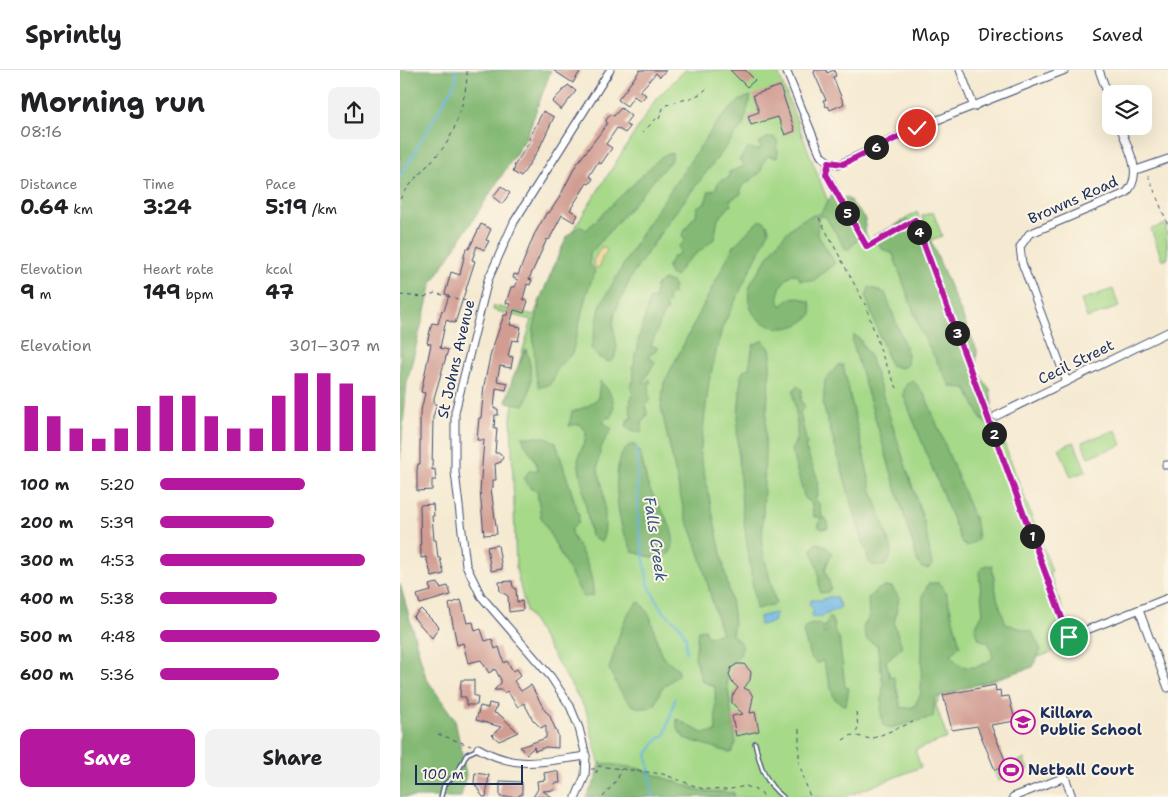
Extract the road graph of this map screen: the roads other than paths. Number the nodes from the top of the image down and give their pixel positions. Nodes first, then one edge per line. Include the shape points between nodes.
1 (610, 70) edge
2 (786, 70) edge
3 (960, 70) edge
4 (1065, 70) edge
5 (1099, 70) edge
6 (1104, 85) edge
7 (974, 107) junction
8 (1123, 135) edge
9 (1168, 159) edge
10 (829, 162) junction
11 (1136, 170) junction
12 (836, 192) road end
13 (1168, 332) edge
14 (1067, 382) junction
15 (992, 417) road end
16 (1168, 598) edge
17 (1139, 610) junction
18 (1074, 635) road end
19 (1168, 688) edge
20 (755, 743) dead end
21 (478, 748) joint
22 (586, 756) junction
23 (440, 797) edge
24 (576, 797) edge
25 (783, 797) edge
26 (1013, 797) edge
27 (1072, 797) edge

1 - 22 street, St Johns Avenue via 514,222 488,280 455,412 455,472 463,551 472,580 481,596 561,691 579,728
2 - 10 street via 819,151
3 - 7 street
4 - 7 street
5 - 6 street
7 - 10 street via 917,128 843,164
8 - 11 street, Browns Road
9 - 11 street
10 - 12 street via 826,174
11 - 14 street, Browns Road via 1134,182 1126,193 1029,234 1020,247 1022,263
13 - 14 street, Cecil Street
14 - 15 street, Cecil Street
16 - 17 street
17 - 18 street
17 - 19 street
20 - 25 lane via 764,774
21 - 22 street via 494,758 516,763
21 - 23 lane via 467,754 457,772 444,785
22 - 24 street, St Johns Avenue via 584,776
26 - 27 street via 1065,777

